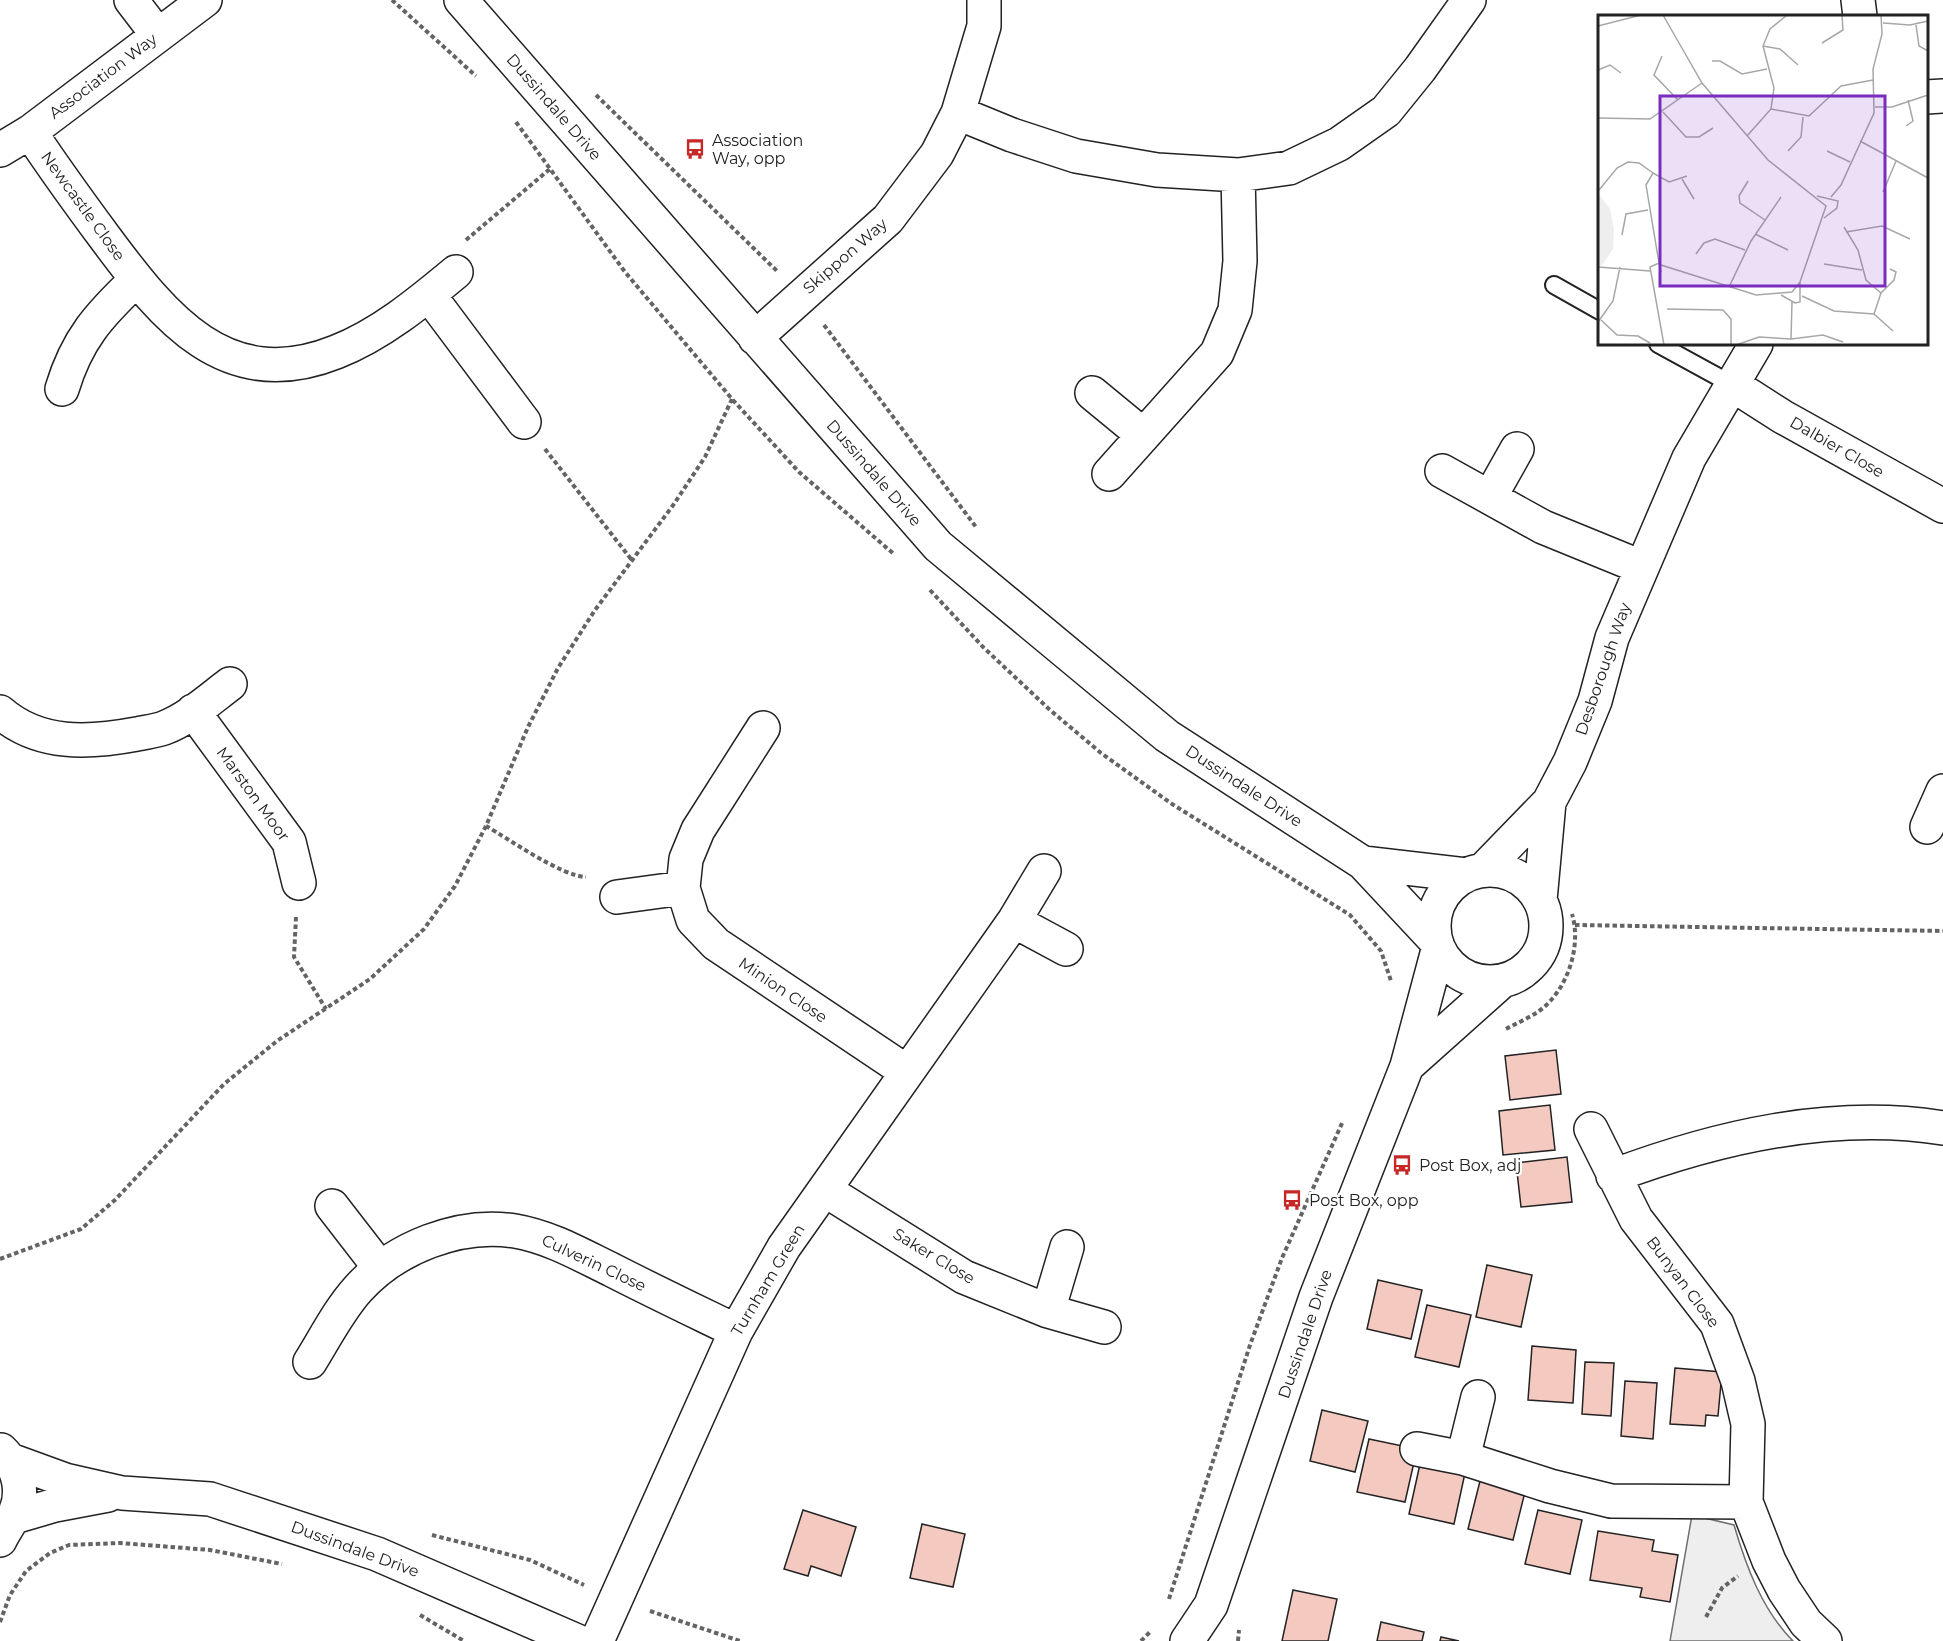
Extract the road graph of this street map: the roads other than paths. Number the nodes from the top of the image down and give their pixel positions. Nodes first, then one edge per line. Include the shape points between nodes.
1 (131, 0) edge
2 (205, 0) edge
3 (461, 0) edge
4 (984, 0) edge
5 (1469, 0) edge
6 (1858, 0) edge
7 (1860, 15) edge
8 (158, 34) junction
9 (1943, 96) edge
10 (1928, 97) edge
11 (958, 112) junction
12 (30, 132) junction
13 (0, 150) edge
14 (1238, 175) junction
15 (456, 272) road end
16 (136, 280) junction
17 (1554, 285) dead end
18 (429, 295) junction
19 (1598, 310) edge
20 (755, 338) junction
21 (1660, 345) edge
22 (1755, 345) edge
23 (1733, 385) junction
24 (62, 389) dead end
25 (1092, 393) dead end
26 (524, 422) road end
27 (1143, 435) junction
28 (1517, 449) dead end
29 (1442, 471) dead end
30 (1109, 474) dead end
31 (1490, 497) junction
32 (1943, 506) edge
33 (1641, 567) junction
34 (231, 684) dead end
35 (193, 711) junction
36 (0, 712) edge
37 (763, 728) dead end
38 (1943, 791) edge
39 (1549, 802) junction
40 (1927, 827) dead end
41 (1363, 863) junction
42 (1044, 872) dead end
43 (1474, 873) junction
44 (299, 883) road end
45 (683, 888) junction
46 (617, 897) road end
47 (1540, 900) junction
48 (1014, 921) junction
49 (1436, 945) junction
50 (1066, 949) dead end
51 (1501, 982) junction
52 (1407, 1066) junction
53 (907, 1072) junction
54 (1943, 1128) edge
55 (1591, 1129) dead end
56 (1613, 1176) junction
57 (825, 1190) junction
58 (332, 1206) dead end
59 (1067, 1247) dead end
60 (380, 1268) junction
61 (1048, 1311) junction
62 (1104, 1327) dead end
63 (736, 1331) junction
64 (310, 1362) dead end
65 (1478, 1397) dead end
66 (1416, 1449) dead end
67 (5, 1455) edge
68 (1463, 1458) junction
69 (122, 1492) junction
70 (1746, 1502) junction
71 (5, 1529) edge
72 (1222, 1622) edge
73 (577, 1641) edge
74 (597, 1641) edge
75 (1187, 1641) edge
76 (1825, 1641) edge

1 - 8 street
2 - 8 street, Association Way
3 - 20 street, Dussindale Drive
4 - 11 street, Skippon Way via 984,26
5 - 14 street via 1386,111 1339,144 1289,168
6 - 7 street
8 - 12 street, Association Way
9 - 10 street
11 - 14 street via 1076,156 1157,170
11 - 20 street, Skippon Way via 937,154 888,219
12 - 13 street, Association Way
12 - 16 street, Newcastle Close
14 - 27 street via 1240,261 1235,310 1217,353
15 - 18 street, Newcastle Close
16 - 18 street, Newcastle Close via 170,319 194,339 262,364 296,363 335,353 374,333
16 - 24 street via 101,313 81,341
17 - 19 lane
18 - 26 street
20 - 41 street, Dussindale Drive via 938,546 1167,736
21 - 23 lane
22 - 23 street, Desborough Way
23 - 32 street, Dalbier Close
23 - 33 street, Desborough Way via 1689,458
25 - 27 street
27 - 30 street
28 - 31 street
29 - 31 street
31 - 33 street via 1543,527
33 - 39 street, Desborough Way via 1612,638 1595,701
34 - 35 street
35 - 36 street via 164,728 76,741 42,736
35 - 44 street, Marston Moor via 289,842
37 - 45 street, Minion Close via 698,830 686,859
38 - 40 street
39 - 43 street, Desborough Way
39 - 47 street, Desborough Way
41 - 43 street, Dussindale Drive
41 - 49 street, Dussindale Drive
42 - 48 street, Turnham Green
43 - 47 street, Dussindale Drive via 1516,876
43 - 49 street, Dussindale Drive via 1452,884 1442,896 1436,910
45 - 46 street
45 - 53 street, Minion Close via 693,920 716,944
47 - 51 street, Dussindale Drive via 1546,923 1541,950 1526,970
48 - 50 street
48 - 53 street, Turnham Green
49 - 51 street, Dussindale Drive via 1460,975 1476,981
49 - 52 street, Dussindale Drive
51 - 52 street, Dussindale Drive
52 - 72 street, Dussindale Drive via 1316,1297
53 - 57 street, Turnham Green
54 - 56 street via 1921,1124 1801,1126 1731,1139
55 - 56 street, Bunyan Close
56 - 70 street, Bunyan Close via 1636,1220 1718,1324 1748,1424
57 - 61 street, Saker Close via 964,1277
57 - 63 street, Turnham Green via 784,1247
58 - 60 street
59 - 61 street
60 - 63 street, Culverin Close via 402,1252 436,1240 477,1231 514,1231 549,1240
60 - 64 street, Culverin Close via 356,1291
61 - 62 street, Saker Close
63 - 74 street, Turnham Green
65 - 68 street
66 - 68 street
67 - 69 street, Dussindale Drive via 65,1480
67 - 71 street, Dussindale Drive via 20,1484 19,1503
68 - 70 street via 1611,1501
69 - 71 street, Dussindale Drive via 55,1505
69 - 73 street, Dussindale Drive via 210,1499 377,1554
70 - 76 street, Bunyan Close via 1769,1561 1806,1623
72 - 75 street, Dussindale Drive

